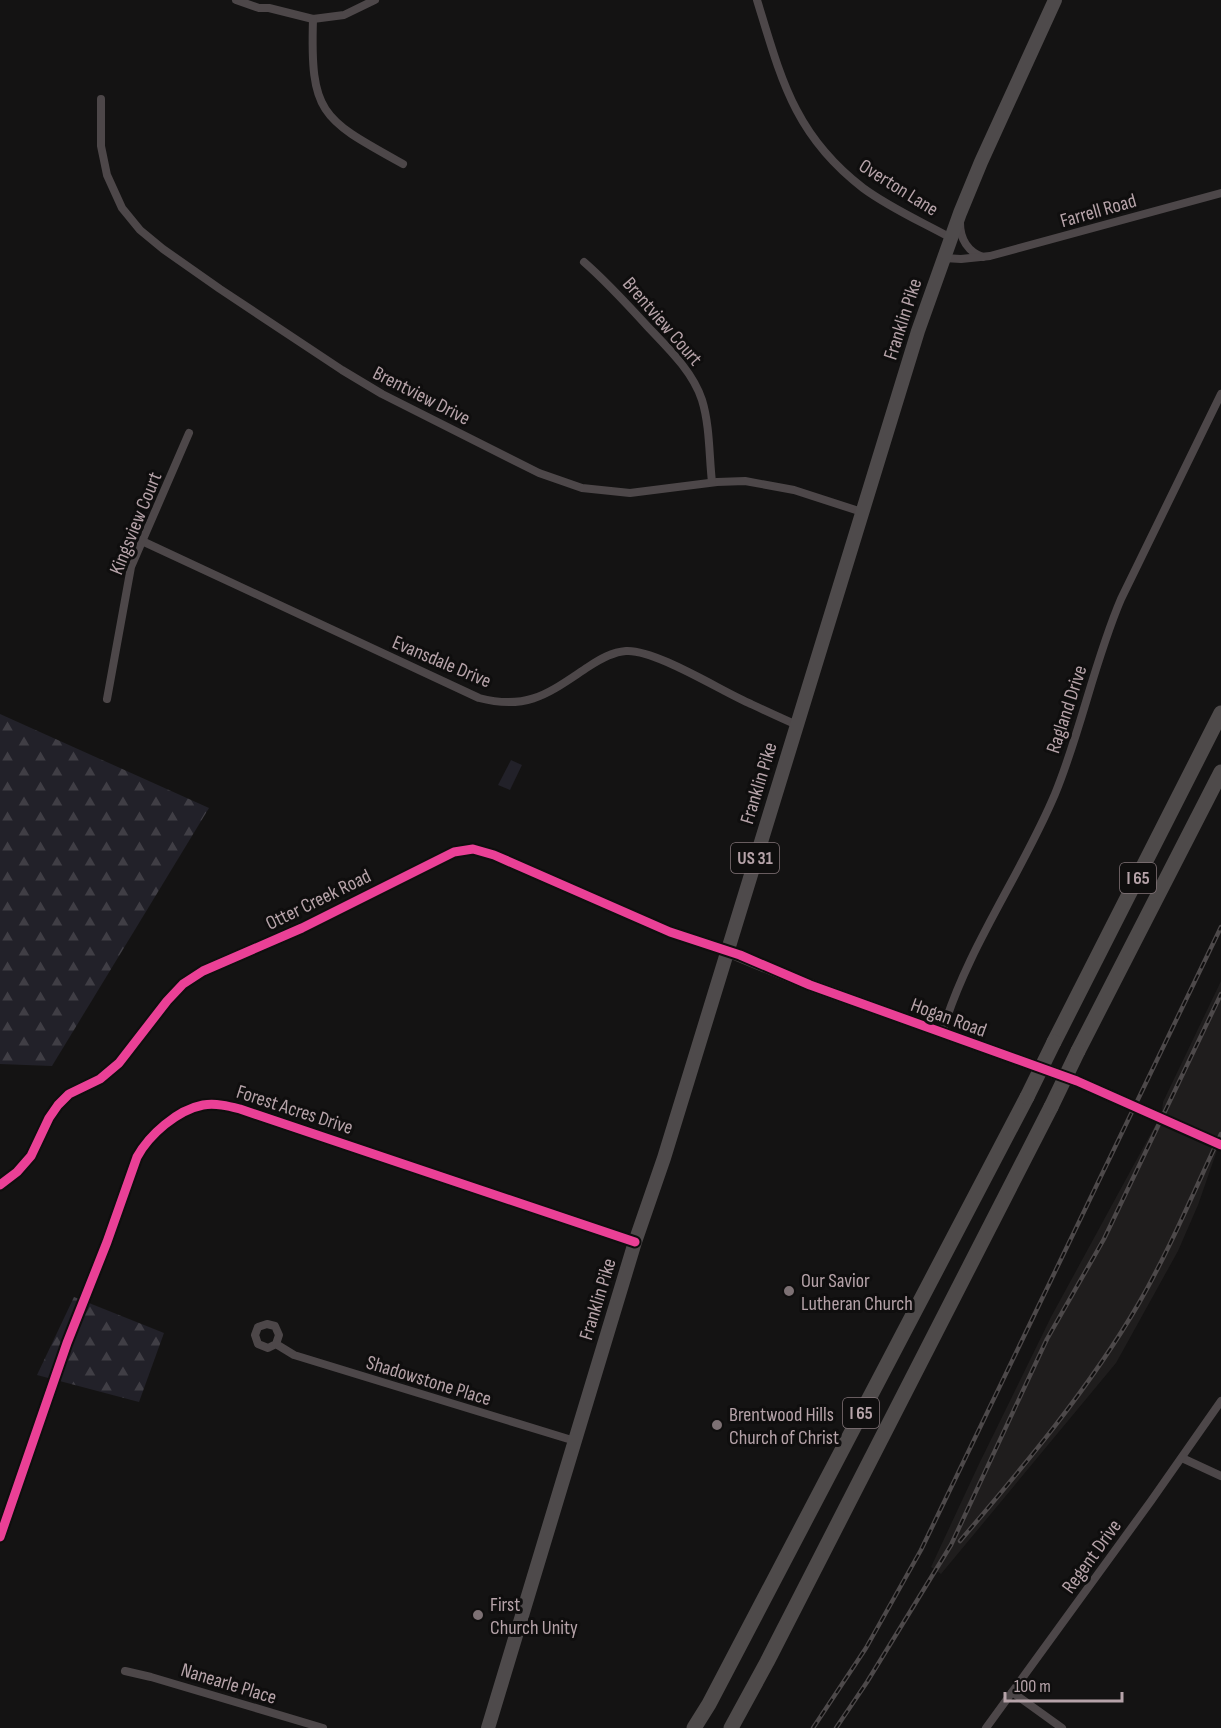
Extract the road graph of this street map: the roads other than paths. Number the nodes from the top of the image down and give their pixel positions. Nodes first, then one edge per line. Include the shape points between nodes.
1 (236, 0) edge
2 (261, 0) edge
3 (375, 0) edge
4 (757, 0) edge
5 (1055, 0) edge
6 (269, 8) junction
7 (313, 19) junction
8 (100, 99) dead end
9 (403, 164) dead end
10 (1221, 193) edge
11 (960, 213) junction
12 (951, 238) junction
13 (984, 257) junction
14 (944, 258) junction
15 (584, 262) dead end
16 (1221, 394) edge
17 (189, 433) dead end
18 (712, 482) junction
19 (862, 512) junction
20 (142, 541) junction
21 (107, 699) dead end
22 (1221, 713) edge
23 (797, 724) junction
24 (1221, 772) edge
25 (727, 951) junction
26 (942, 1033) junction
27 (1158, 1117) tunnel mouth
28 (0, 1185) edge
29 (635, 1242) junction
30 (276, 1344) dead end
31 (1221, 1401) edge
32 (575, 1441) junction
33 (1182, 1458) junction
34 (1221, 1476) edge
35 (0, 1537) edge
36 (125, 1671) dead end
37 (1012, 1692) junction
38 (323, 1728) edge
39 (488, 1728) edge
40 (694, 1728) edge
41 (731, 1728) edge
42 (986, 1728) edge
43 (1062, 1728) edge

1 - 6 street
2 - 6 street
3 - 7 street via 344,15
4 - 12 street, Overton Lane via 784,87 814,138 864,188
5 - 11 main road, Franklin Pike / US 31
6 - 7 street
7 - 9 street via 313,74 324,109 349,133
8 - 18 street, Brentview Drive via 101,146 107,175 122,208 140,231 351,376 570,485 630,494
10 - 13 street, Farrell Road
11 - 12 main road, Franklin Pike / US 31
11 - 13 street via 962,238 973,252
12 - 14 main road, Franklin Pike / US 31
13 - 14 street, Farrell Road
14 - 19 main road, Franklin Pike / US 31
15 - 18 street, Brentview Court via 667,347 696,385 704,408
16 - 26 street, Ragland Drive via 1118,606 1055,792 966,968
17 - 20 street, Kingsview Court
18 - 19 street, Brentview Drive via 745,481 781,487
19 - 23 main road, Franklin Pike / US 31
20 - 21 street, Kingsview Court via 128,578
20 - 23 street, Evansdale Drive via 479,698 535,698 561,687 604,657 628,651 661,660
22 - 40 highway, I 65, bridge via 1027,1097
23 - 25 main road, Franklin Pike / US 31
24 - 41 highway, I 65, bridge
25 - 26 street, Hogan Road
25 - 28 street, Otter Creek Road via 670,932 494,855 462,849 192,977 167,1001 119,1063 58,1105 31,1156
25 - 29 main road, Franklin Pike / US 31
26 - 27 street, Hogan Road via 1077,1081
29 - 32 main road, Franklin Pike / US 31
29 - 35 street, Forest Acres Drive via 240,1109 210,1104 184,1112 156,1132 137,1157 66,1343
30 - 32 street, Shadowstone Place via 294,1355
31 - 33 street, Regent Drive
32 - 39 main road, Franklin Pike / US 31
33 - 34 street
33 - 37 street, Regent Drive
36 - 38 street, Nanearle Place
37 - 42 street, Regent Drive
37 - 43 street

